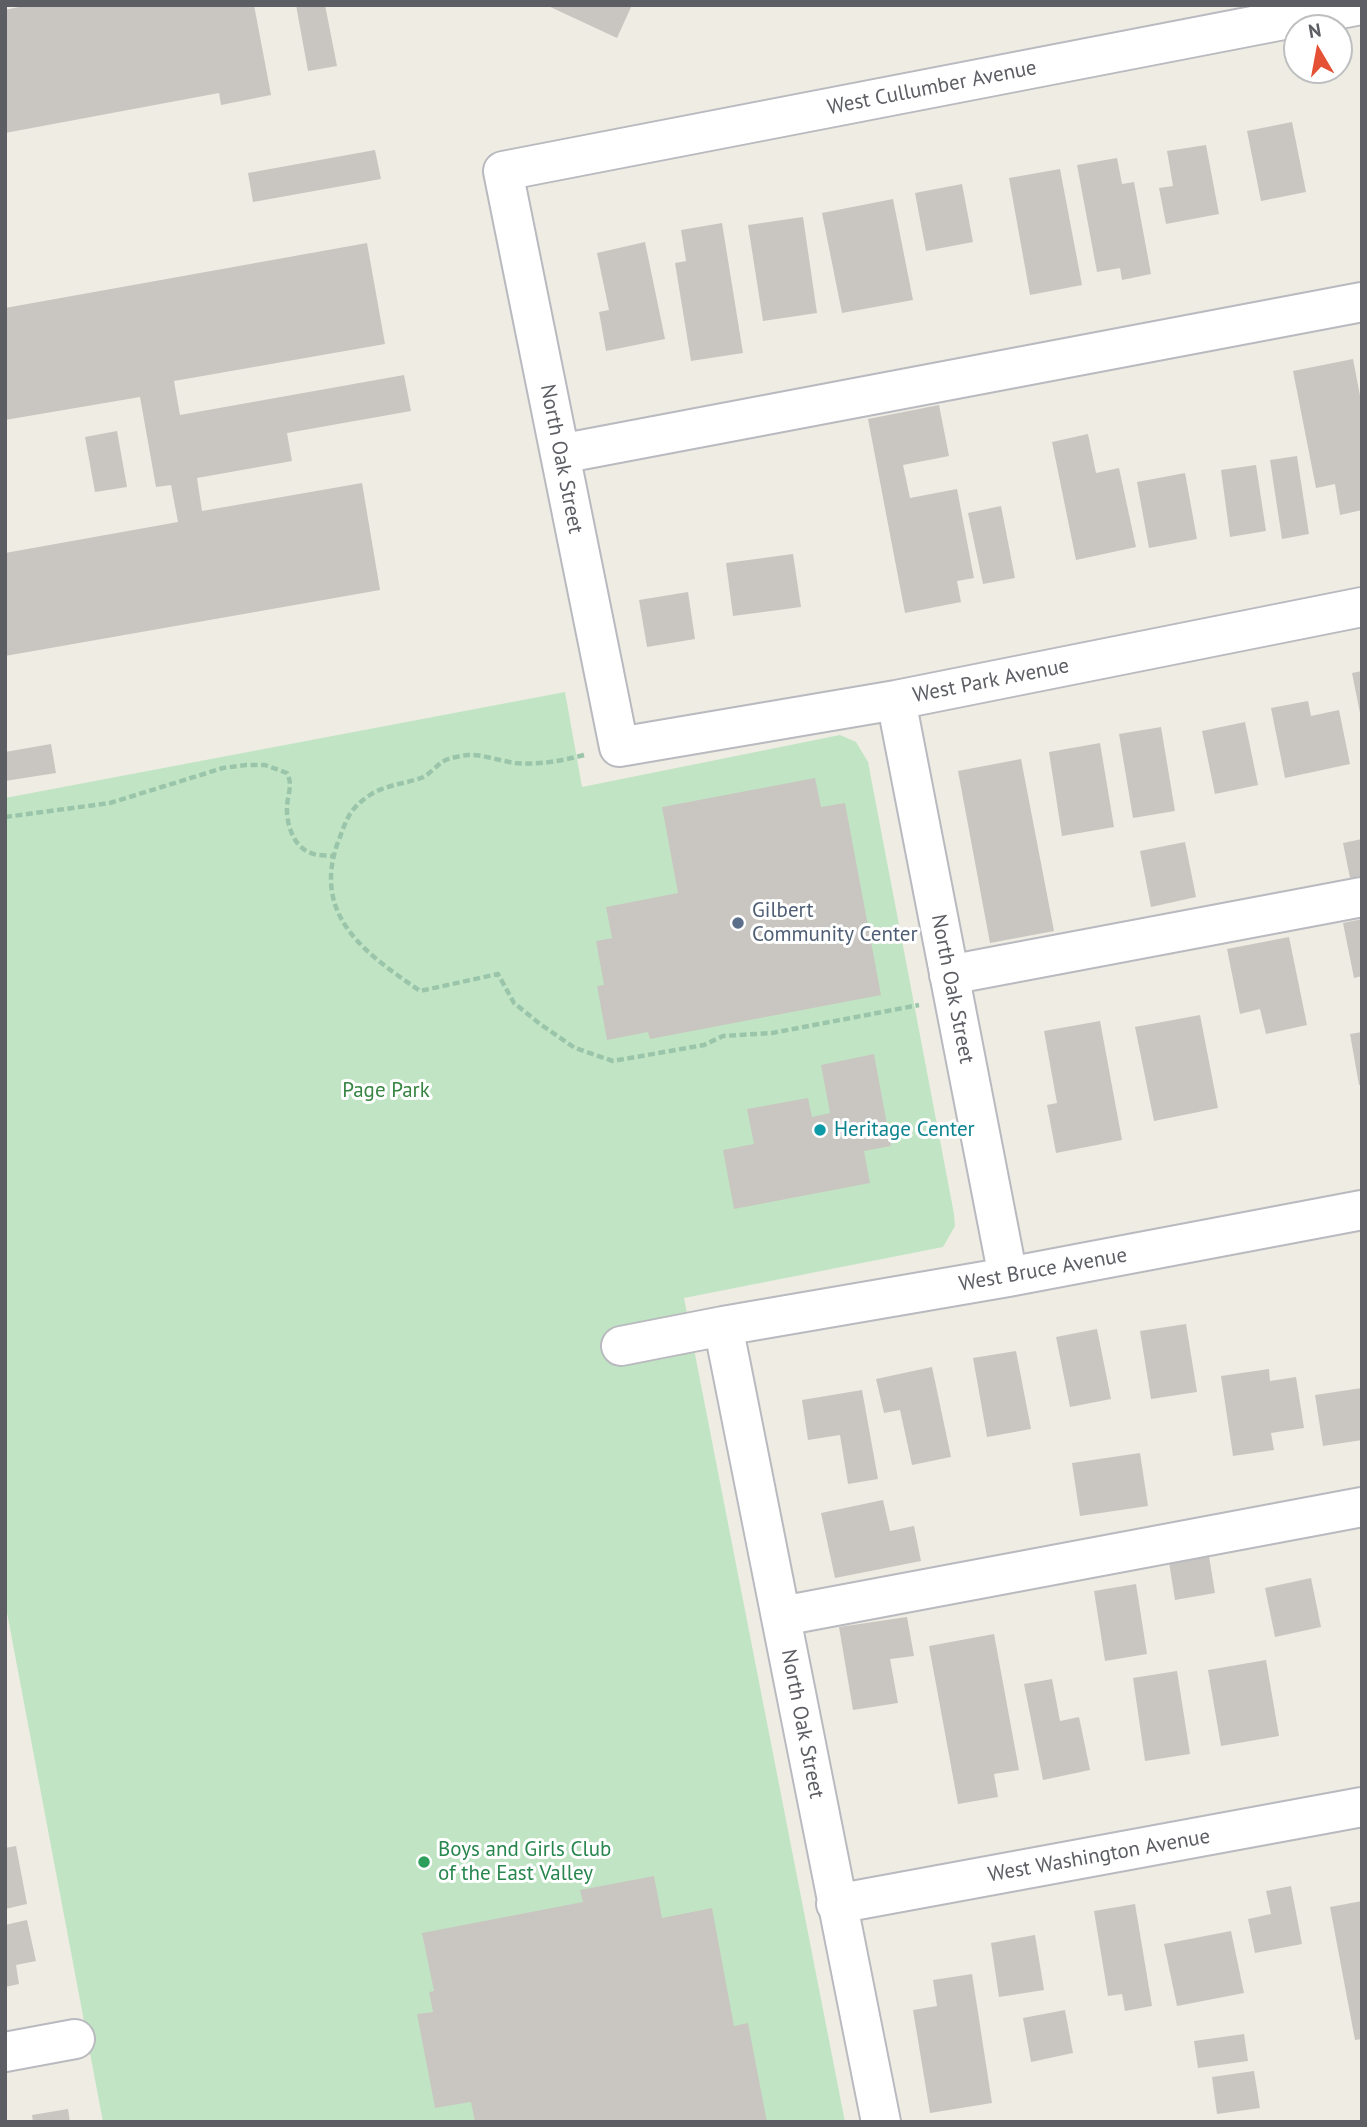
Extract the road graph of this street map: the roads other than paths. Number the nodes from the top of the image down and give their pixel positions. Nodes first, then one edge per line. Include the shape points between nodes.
1 (1361, 6) edge
2 (503, 171) joint
3 (1362, 302) edge
4 (560, 453) junction
5 (1362, 607) edge
6 (896, 700) junction
7 (619, 747) joint
8 (1362, 897) edge
9 (952, 986) junction
10 (1362, 1210) edge
11 (1008, 1278) junction
12 (723, 1326) junction
13 (621, 1346) dead end
14 (1362, 1507) edge
15 (782, 1616) junction
16 (1362, 1807) edge
17 (836, 1905) junction
18 (75, 2039) dead end
19 (5, 2052) edge
20 (881, 2122) edge

1 - 2 street, West Cullumber Avenue
2 - 4 street, North Oak Street
3 - 4 street
4 - 7 street, North Oak Street
5 - 6 street, West Park Avenue
6 - 7 street, West Park Avenue
6 - 9 street, North Oak Street
8 - 9 street
9 - 11 street, North Oak Street
10 - 11 street, West Bruce Avenue
11 - 12 street, West Bruce Avenue
12 - 13 street, West Bruce Avenue
12 - 15 street, North Oak Street
14 - 15 street
15 - 17 street, North Oak Street
16 - 17 street, West Washington Avenue
17 - 20 street, North Oak Street
18 - 19 street

